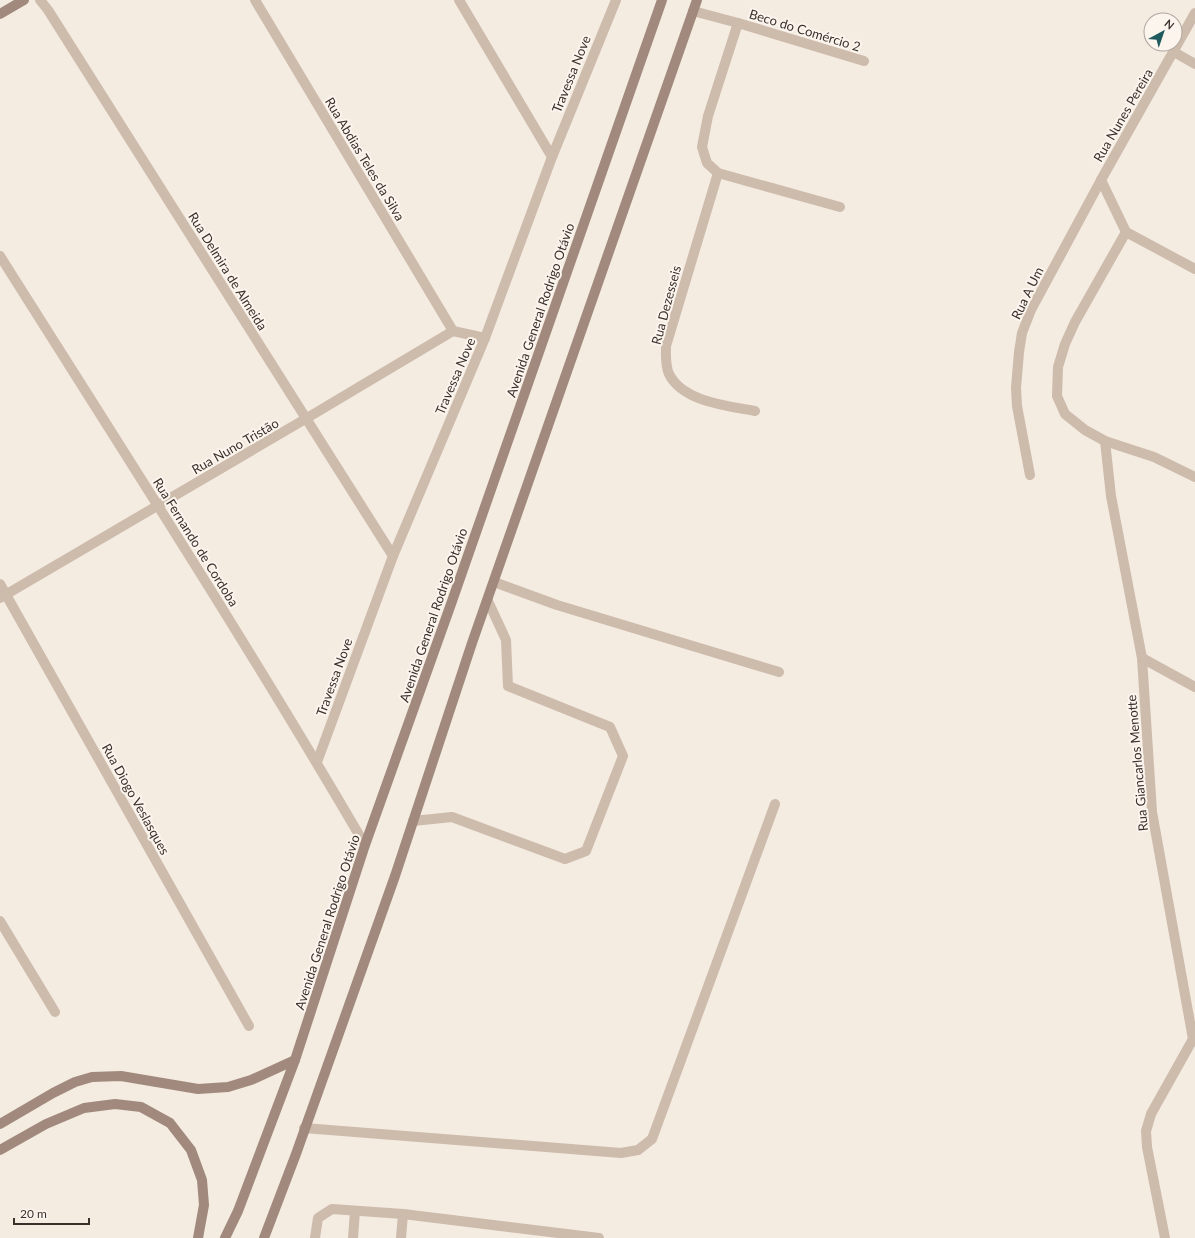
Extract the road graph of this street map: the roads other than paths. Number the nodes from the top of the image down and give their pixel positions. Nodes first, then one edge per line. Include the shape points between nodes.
1 (24, 0) edge
2 (40, 0) edge
3 (255, 0) edge
4 (458, 0) edge
5 (616, 0) edge
6 (662, 0) edge
7 (697, 0) edge
8 (693, 11) junction
9 (1195, 13) edge
10 (0, 14) edge
11 (738, 23) junction
12 (1183, 35) edge
13 (1174, 52) joint
14 (864, 61) dead end
15 (1195, 64) edge
16 (552, 157) junction
17 (718, 173) junction
18 (1101, 180) junction
19 (840, 207) dead end
20 (1126, 232) junction
21 (0, 256) edge
22 (1195, 269) edge
23 (453, 331) junction
24 (485, 338) junction
25 (755, 411) dead end
26 (307, 418) junction
27 (1105, 441) junction
28 (1030, 475) dead end
29 (1195, 477) edge
30 (158, 506) junction
31 (393, 556) junction
32 (494, 582) junction
33 (0, 584) edge
34 (3, 596) edge
35 (488, 601) junction
36 (1142, 658) junction
37 (778, 672) dead end
38 (1195, 687) edge
39 (316, 762) junction
40 (775, 804) dead end
41 (413, 821) junction
42 (365, 845) junction
43 (0, 921) edge
44 (55, 1012) dead end
45 (249, 1026) dead end
46 (1194, 1037) edge
47 (295, 1060) junction
48 (0, 1124) edge
49 (304, 1128) junction
50 (0, 1150) edge
51 (355, 1211) junction
52 (403, 1214) junction
53 (198, 1238) edge
54 (225, 1238) edge
55 (264, 1238) edge
56 (315, 1238) edge
57 (353, 1238) edge
58 (401, 1238) edge
59 (599, 1238) edge
60 (1165, 1238) edge

1 - 10 main road
2 - 26 street, Rua Delmira de Almeida
3 - 23 street, Rua Abdias Teles da Silva
4 - 16 street
5 - 16 street, Travessa Nove
6 - 42 main road, Avenida General Rodrigo Otávio
7 - 8 main road
8 - 11 street, Beco do Comércio 2
8 - 32 main road
9 - 12 street, Rua Nunes Pereira
11 - 14 street, Beco do Comércio 2
11 - 17 street via 708,116 702,147 707,163
13 - 15 street
13 - 18 street, Rua Nunes Pereira
16 - 24 street, Travessa Nove
17 - 19 street
17 - 25 street, Rua Dezesseis via 666,346 666,363 669,374 678,387 698,398
18 - 20 street, Rua Nunes Pereira
18 - 28 street, Rua A Um via 1030,310 1022,333 1016,388 1017,406
20 - 22 street
20 - 27 street via 1075,322 1058,367 1057,396 1065,414
21 - 30 street, Rua Fernando de Cordoba
23 - 24 street
23 - 26 street, Rua Nuno Tristão
24 - 31 street, Travessa Nove
26 - 30 street, Rua Nuno Tristão
26 - 31 street, Rua Delmira de Almeida
27 - 29 street via 1154,457
27 - 36 street, Rua Giancarlos Menotte via 1111,496
30 - 34 street, Rua Nuno Tristão
30 - 39 street, Rua Fernando de Cordoba
31 - 39 street, Travessa Nove
32 - 35 main road
32 - 37 street via 556,605
33 - 34 street, Rua Diogo Veslasques
34 - 45 street, Rua Diogo Veslasques
35 - 41 main road
35 - 41 street via 506,640 508,686 610,727 623,756 586,851 565,859 452,817
36 - 38 street
36 - 46 street, Rua Giancarlos Menotte via 1152,812
39 - 42 street, Rua Fernando de Cordoba
40 - 49 street via 652,1139 638,1150 621,1153
41 - 49 main road
42 - 47 main road, Avenida General Rodrigo Otávio
43 - 44 street
46 - 60 street, Rua Giancarlos Menotte via 1151,1114 1146,1131
47 - 48 main road via 251,1080 228,1087 198,1089 121,1076 92,1077 52,1093
47 - 54 main road, Avenida General Rodrigo Otávio via 238,1211
49 - 55 main road
50 - 53 main road via 46,1124 84,1108 115,1104 142,1107 170,1123 191,1150 202,1180 204,1205
51 - 52 street
51 - 56 street via 332,1209 318,1218
51 - 57 street
52 - 58 street
52 - 59 street

